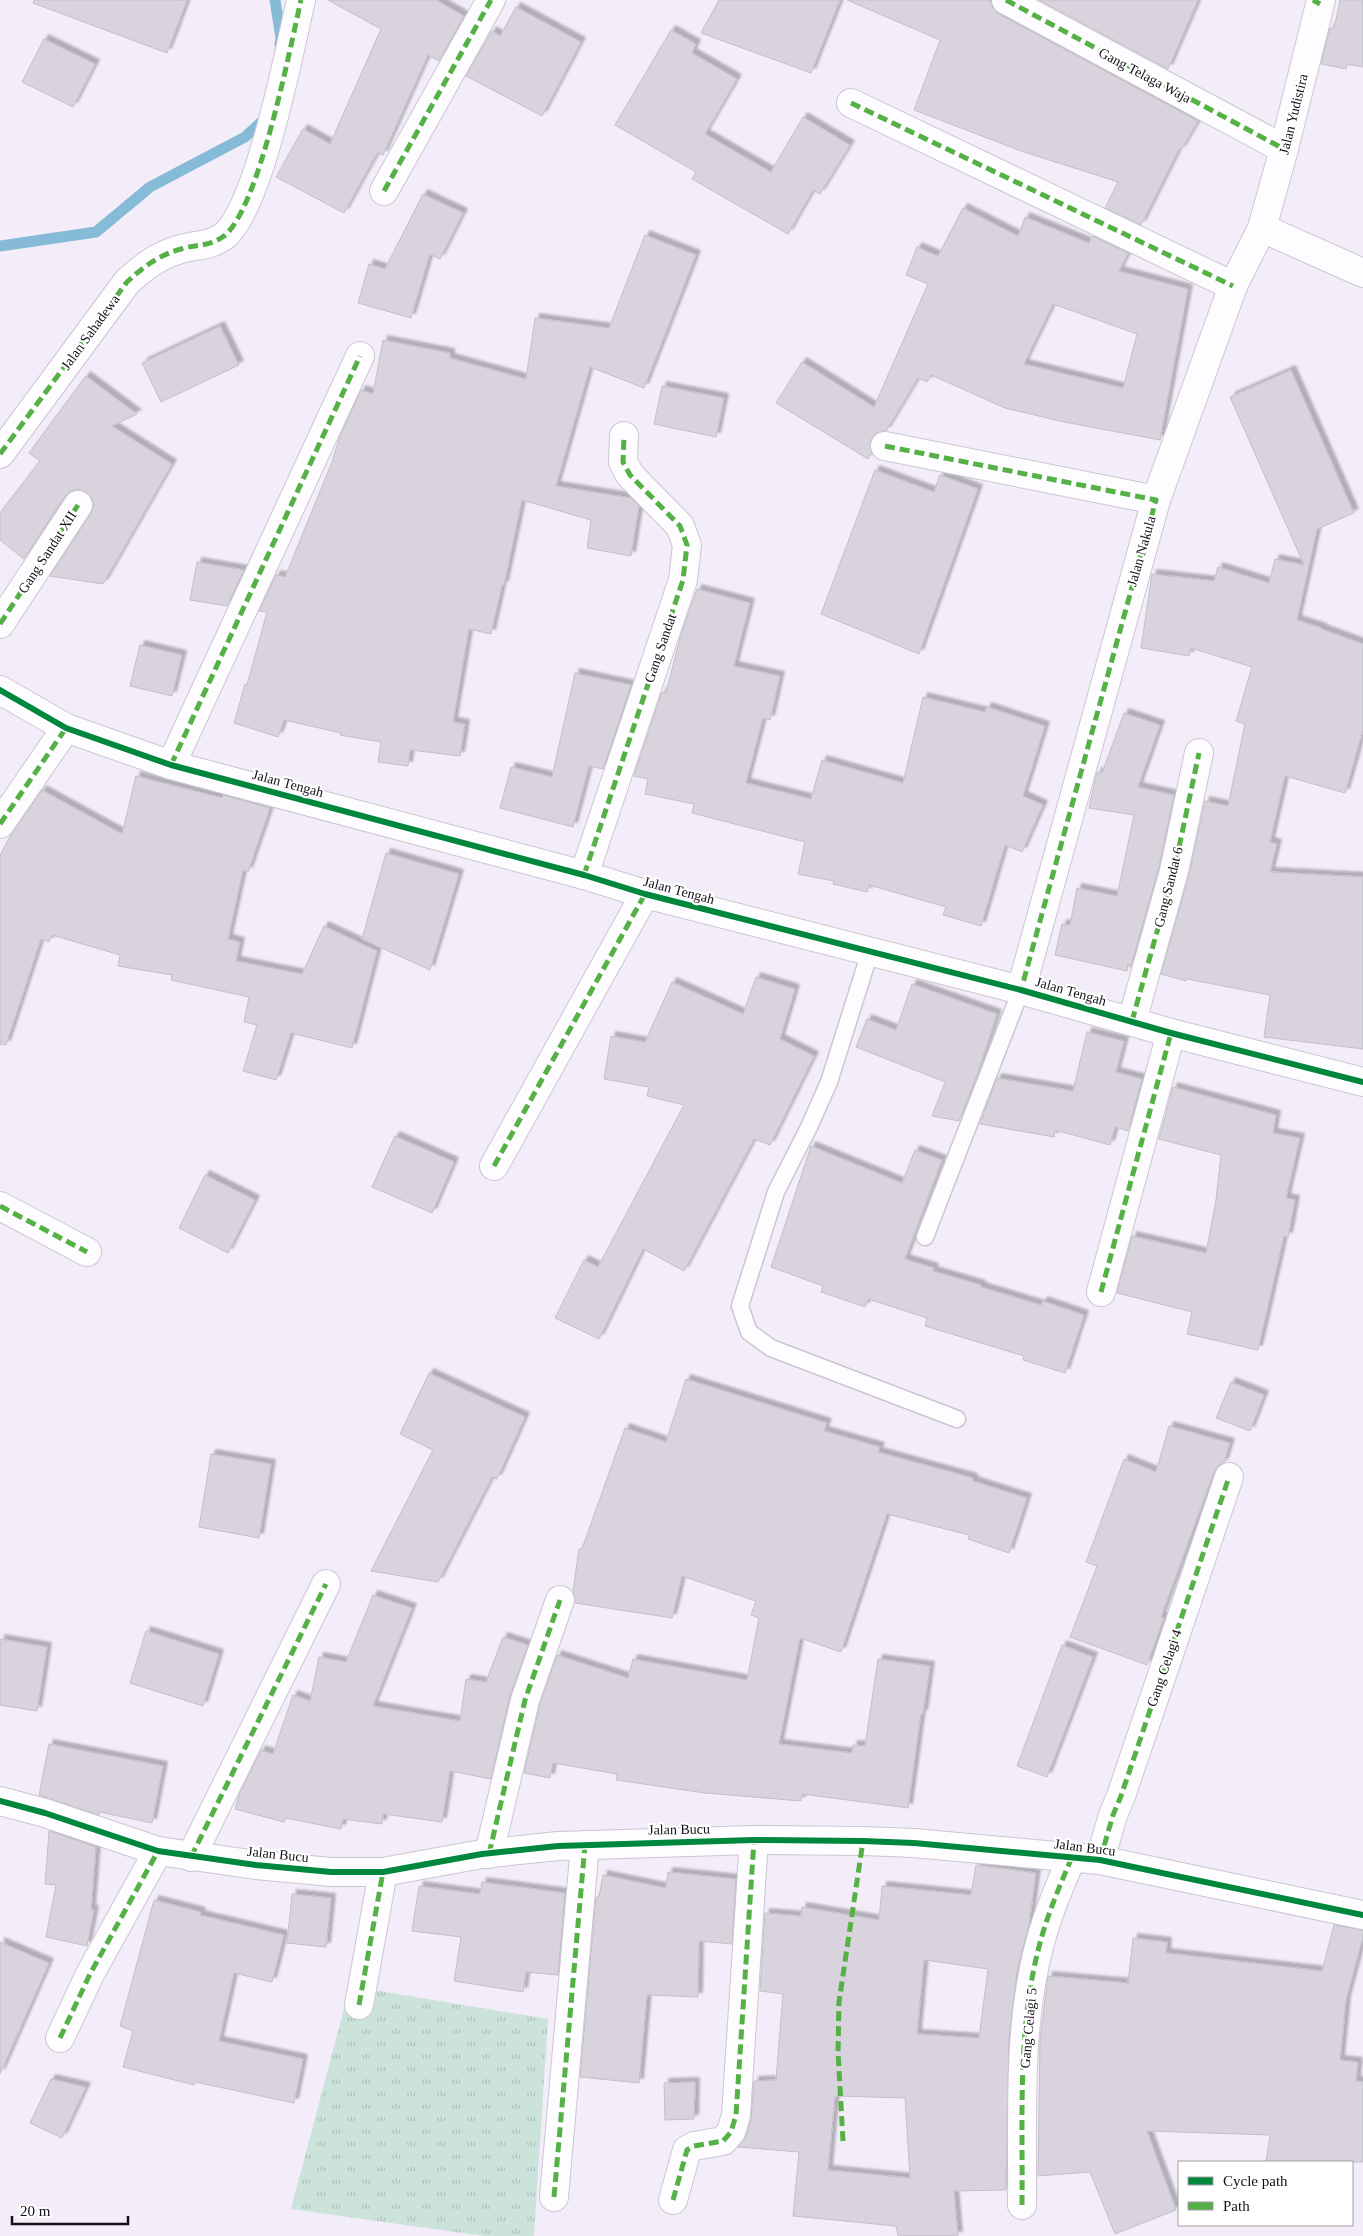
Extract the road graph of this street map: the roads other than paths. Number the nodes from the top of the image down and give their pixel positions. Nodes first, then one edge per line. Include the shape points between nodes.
1 (301, 0) edge
2 (491, 0) edge
3 (1006, 0) edge
4 (1318, 1) edge
5 (851, 103) dead end
6 (1284, 149) junction
7 (384, 191) dead end
8 (1262, 228) junction
9 (1363, 272) edge
10 (1234, 286) junction
11 (360, 356) dead end
12 (624, 436) dead end
13 (885, 446) dead end
14 (0, 454) edge
15 (1156, 500) junction
16 (78, 505) dead end
17 (0, 624) edge
18 (0, 690) edge
19 (66, 728) junction
20 (1198, 753) dead end
21 (172, 765) junction
22 (0, 824) edge
23 (584, 875) junction
24 (645, 894) junction
25 (870, 952) junction
26 (1021, 990) junction
27 (1132, 1021) junction
28 (1171, 1032) junction
29 (1363, 1082) edge
30 (494, 1166) dead end
31 (0, 1206) edge
32 (925, 1237) dead end
33 (87, 1252) dead end
34 (1101, 1292) dead end
35 (957, 1419) dead end
36 (1229, 1477) dead end
37 (326, 1584) dead end
38 (560, 1600) dead end
39 (0, 1800) edge
40 (754, 1840) junction
41 (585, 1845) junction
42 (158, 1851) junction
43 (489, 1854) junction
44 (191, 1857) junction
45 (1072, 1857) junction
46 (1100, 1860) junction
47 (383, 1872) junction
48 (1363, 1915) edge
49 (359, 2005) dead end
50 (60, 2038) dead end
51 (554, 2197) dead end
52 (673, 2200) dead end
53 (1022, 2204) dead end

1 - 14 street, Jalan Sahadewa via 255,182 234,226 206,246 183,248 163,255 126,282
2 - 7 street
3 - 6 street, Gang Telaga Waja
4 - 6 street, Jalan Yudistira
5 - 10 street
6 - 8 street, Jalan Yudistira
8 - 9 street
8 - 10 street, Jalan Nakula
10 - 15 street, Jalan Nakula
11 - 21 street
12 - 23 street, Gang Sandat via 623,462 630,475 680,526 687,545 683,580
13 - 15 street
15 - 26 street, Jalan Nakula
16 - 17 street, Gang Sandat XII
18 - 19 street, Jalan Tengah
19 - 21 street, Jalan Tengah
19 - 22 street
20 - 27 street, Gang Sandat 6 via 1174,871
21 - 23 street, Jalan Tengah
23 - 24 street, Jalan Tengah
24 - 25 street, Jalan Tengah
24 - 30 street
25 - 26 street, Jalan Tengah
25 - 35 lane via 829,1082 776,1192 740,1306 749,1332 771,1348
26 - 27 street, Jalan Tengah
26 - 32 lane
27 - 28 street, Jalan Tengah
28 - 29 street, Jalan Tengah
28 - 34 street
31 - 33 street
36 - 46 street, Gang Celagi 4
37 - 44 street
38 - 43 street via 525,1700
39 - 42 street, Jalan Bucu
40 - 41 street, Jalan Bucu
40 - 45 street, Jalan Bucu via 914,1843
40 - 52 street via 736,2115 723,2141 688,2150
41 - 43 street, Jalan Bucu
41 - 51 street
42 - 44 street, Jalan Bucu
42 - 50 street via 90,1974
43 - 47 street, Jalan Bucu
44 - 47 street, Jalan Bucu via 331,1872
45 - 46 street, Jalan Bucu
45 - 53 street, Gang Celagi 5 via 1039,1944 1030,1994 1024,2045
46 - 48 street, Jalan Bucu
47 - 49 street

